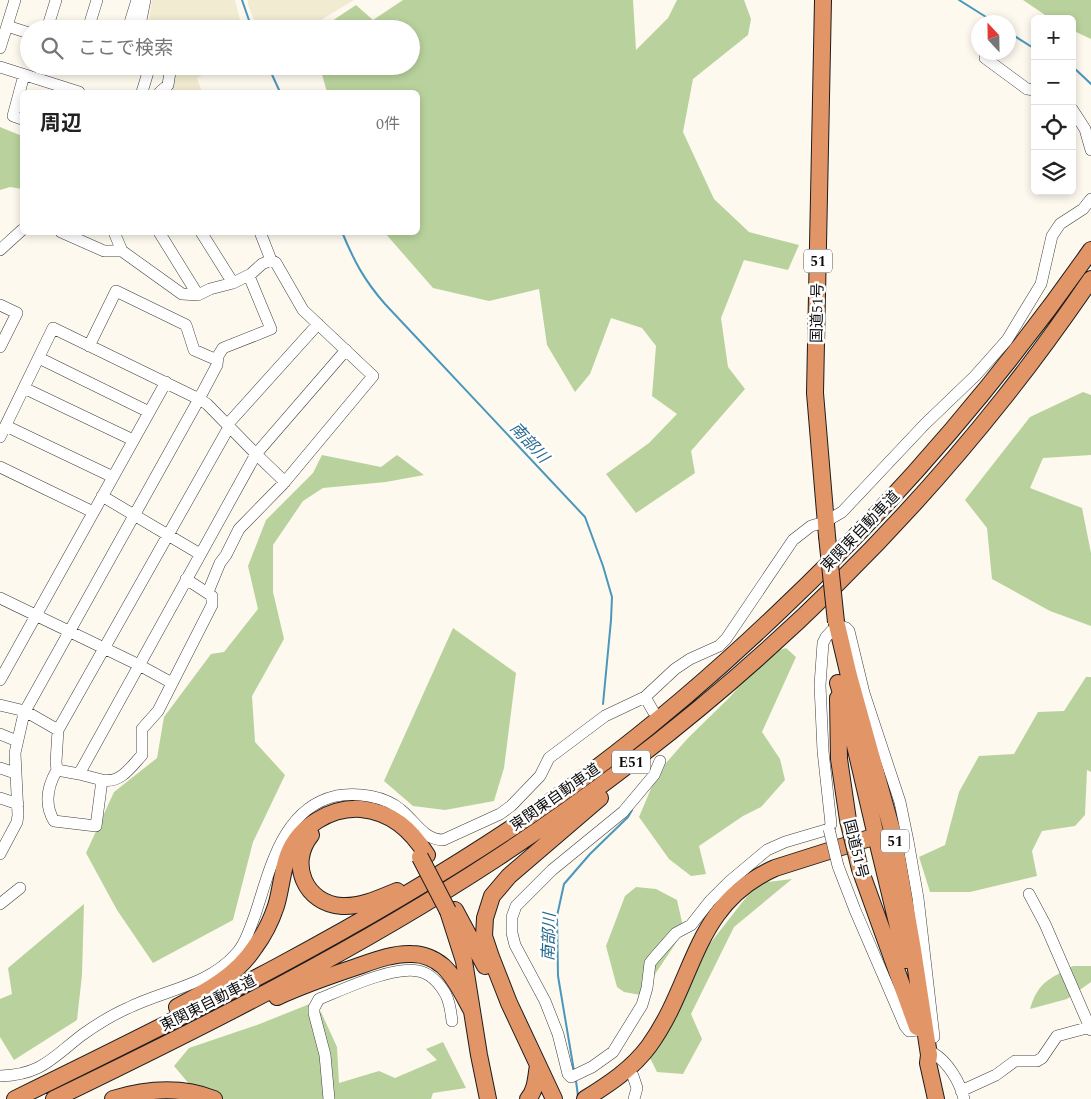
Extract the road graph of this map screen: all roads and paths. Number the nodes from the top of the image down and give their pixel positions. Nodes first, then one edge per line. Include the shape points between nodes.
1 (15, 0) edge
2 (56, 0) edge
3 (97, 0) edge
4 (137, 0) edge
5 (145, 0) edge
6 (824, 0) edge
7 (50, 20) edge
8 (91, 20) edge
9 (131, 20) edge
10 (141, 20) edge
11 (7, 26) junction
12 (20, 30) edge
13 (0, 48) edge
14 (987, 60) edge
15 (0, 67) edge
16 (20, 74) edge
17 (24, 75) joint
18 (147, 75) edge
19 (170, 75) edge
20 (73, 90) edge
21 (143, 90) edge
22 (162, 90) edge
23 (1031, 90) edge
24 (1076, 115) edge
25 (20, 118) edge
26 (1091, 150) edge
27 (1091, 199) edge
28 (20, 232) edge
29 (68, 235) edge
30 (115, 235) edge
31 (161, 235) edge
32 (203, 235) edge
33 (261, 235) edge
34 (0, 250) edge
35 (1091, 250) edge
36 (122, 252) junction
37 (271, 260) junction
38 (249, 276) junction
39 (1091, 279) edge
40 (233, 284) junction
41 (198, 294) junction
42 (0, 305) edge
43 (318, 324) junction
44 (89, 346) junction
45 (0, 347) edge
46 (346, 350) junction
47 (39, 358) junction
48 (217, 360) junction
49 (166, 382) junction
50 (24, 388) junction
51 (199, 399) junction
52 (149, 412) junction
53 (6, 426) junction
54 (228, 426) junction
55 (0, 437) edge
56 (133, 440) junction
57 (256, 454) junction
58 (0, 467) edge
59 (112, 477) junction
60 (285, 482) junction
61 (102, 496) junction
62 (93, 512) junction
63 (134, 515) junction
64 (826, 529) junction
65 (168, 535) junction
66 (200, 554) junction
67 (186, 580) junction
68 (208, 592) junction
69 (0, 598) edge
70 (36, 615) junction
71 (837, 623) junction
72 (70, 631) junction
73 (105, 648) junction
74 (844, 652) junction
75 (139, 665) junction
76 (0, 680) edge
77 (172, 683) junction
78 (838, 683) junction
79 (645, 697) junction
80 (0, 704) edge
81 (653, 711) dead end
82 (25, 712) junction
83 (850, 724) junction
84 (675, 728) junction
85 (58, 730) junction
86 (0, 734) edge
87 (17, 741) junction
88 (660, 761) dead end
89 (0, 768) edge
90 (57, 770) junction
91 (15, 773) junction
92 (78, 774) junction
93 (102, 780) junction
94 (0, 798) edge
95 (18, 804) junction
96 (829, 829) junction
97 (876, 836) junction
98 (487, 844) junction
99 (0, 854) edge
100 (424, 856) junction
101 (20, 888) dead end
102 (1029, 894) dead end
103 (0, 904) edge
104 (451, 910) junction
105 (902, 948) junction
106 (918, 988) junction
107 (509, 1003) junction
108 (472, 1012) junction
109 (452, 1021) dead end
110 (916, 1025) junction
111 (1090, 1028) edge
112 (930, 1057) junction
113 (538, 1065) junction
114 (64, 1075) junction
115 (0, 1076) edge
116 (633, 1076) dead end
117 (484, 1082) junction
118 (84, 1084) junction
119 (963, 1095) edge
120 (15, 1099) edge
121 (54, 1099) edge
122 (113, 1099) edge
123 (214, 1099) edge
124 (329, 1099) edge
125 (488, 1099) edge
126 (499, 1099) edge
127 (528, 1099) edge
128 (554, 1099) edge
129 (585, 1099) edge
130 (634, 1099) edge
131 (936, 1099) edge

1 - 11 street
2 - 7 street
3 - 8 street
4 - 9 street
5 - 10 street
6 - 64 highway, 国道51号 / 51 via 815,393
11 - 12 street
11 - 13 street
14 - 23 street
15 - 16 street
17 - 20 street
17 - 25 street via 13,116
18 - 21 street
19 - 22 street via 168,85
24 - 26 street via 1085,129
27 - 64 street via 1060,224 1052,236 1041,284 1007,340
28 - 34 street
29 - 36 street via 104,251
30 - 36 street
31 - 41 street
32 - 40 street
33 - 37 street
35 - 98 highway, 東関東自動車道 / E51 via 1045,315 942,443 812,581 737,653 662,717 590,773
36 - 41 street via 182,294
37 - 38 street
37 - 43 street via 276,263 303,310
38 - 40 street
38 - 48 street via 271,329 223,348
39 - 84 highway, 東関東自動車道 / E51 via 1002,400 890,529 796,623
40 - 41 street
42 - 45 street via 17,313
43 - 46 street
43 - 54 street
44 - 47 street via 53,328
44 - 48 street via 116,292 186,325 194,350
44 - 49 street
46 - 57 street
46 - 60 street via 373,376
47 - 50 street
47 - 52 street
48 - 51 street
49 - 51 street
49 - 52 street
50 - 53 street
50 - 56 street
51 - 54 street
51 - 63 street
52 - 56 street
53 - 55 street
53 - 59 street
54 - 57 street
54 - 65 street
56 - 59 street
57 - 60 street
57 - 66 street
58 - 62 street
59 - 61 street
60 - 68 street via 239,529
61 - 62 street
61 - 63 street
62 - 70 street
63 - 65 street
63 - 72 street
64 - 71 highway, 国道51号 / 51, bridge
64 - 79 street via 811,526 794,540 726,639 675,669
65 - 66 street
65 - 73 street
66 - 67 street
67 - 68 street
67 - 75 street
68 - 77 street via 212,596 212,605
69 - 70 street
70 - 72 street
70 - 76 street
71 - 74 highway, 国道51号 / 51
71 - 78 highway, 国道51号 / 51
71 - 96 street via 823,643 820,684
71 - 112 street via 849,631 864,693 900,802 918,898 935,1046
72 - 73 street
72 - 82 street
73 - 75 street
73 - 85 street
74 - 83 highway
74 - 106 highway, 国道51号 / 51 via 893,834
75 - 77 street
75 - 92 street
77 - 93 street via 158,711 142,729 142,755 120,778
78 - 83 highway
78 - 110 highway, 国道51号 / 51, bridge via 839,758 848,820 860,869
79 - 81 street
79 - 115 street via 605,716 549,758 540,776 500,814 443,840 426,835 399,808 371,796 338,796 323,800 299,818 282,840 250,928 237,954 217,972 126,1009 84,1034 46,1065 29,1073
80 - 82 street
82 - 85 street
82 - 87 street
83 - 97 highway
84 - 107 highway via 645,760 509,876 492,896 485,918 484,936
84 - 118 highway, 東関東自動車道 / E51 via 546,824 444,892 294,977
85 - 90 street
86 - 87 street
87 - 91 street
88 - 96 street via 654,775 624,812 552,870 516,906 512,917 515,946 545,1001 571,1077 616,1056 642,1005 650,963 676,933 691,925 730,881 767,850
89 - 91 street
90 - 92 street
90 - 93 street via 48,789 47,800 54,821 96,826
91 - 95 street
92 - 93 street
94 - 95 street
95 - 99 street via 17,822
96 - 110 street, bridge via 838,866 905,1026 909,1030
97 - 105 highway
97 - 129 highway via 760,874 734,894 707,929 649,1046 622,1074
98 - 100 highway via 415,884 352,906 320,900 307,887 301,872 302,852 310,836 323,825 347,816 371,818 386,824
98 - 114 highway, 東関東自動車道 / E51 via 285,964
100 - 104 highway, bridge
100 - 114 highway via 410,831 381,813 348,809 324,816 304,830 294,843 288,854 272,917 254,949 232,974 152,1019
101 - 103 street
102 - 111 street
104 - 107 highway via 479,954 493,984
104 - 108 highway via 464,960
105 - 106 highway via 911,981
105 - 110 highway
106 - 112 highway, 国道51号 / 51
107 - 113 highway
108 - 117 highway
108 - 118 highway via 442,966 423,955 402,954 371,961 308,984
109 - 124 street via 441,988 433,978 418,971 397,971 319,999 314,1013 325,1055
110 - 112 highway, 国道51号 / 51 via 924,1056
111 - 119 street via 1057,1036 1038,1061 1015,1061
112 - 119 street via 943,1059
112 - 131 highway, 国道51号 / 51
113 - 127 highway via 535,1085
113 - 128 highway
114 - 120 highway, 東関東自動車道 / E51
116 - 130 street via 637,1088
117 - 125 highway
117 - 126 highway
118 - 121 highway, 東関東自動車道 / E51
122 - 123 highway via 162,1090 185,1091

